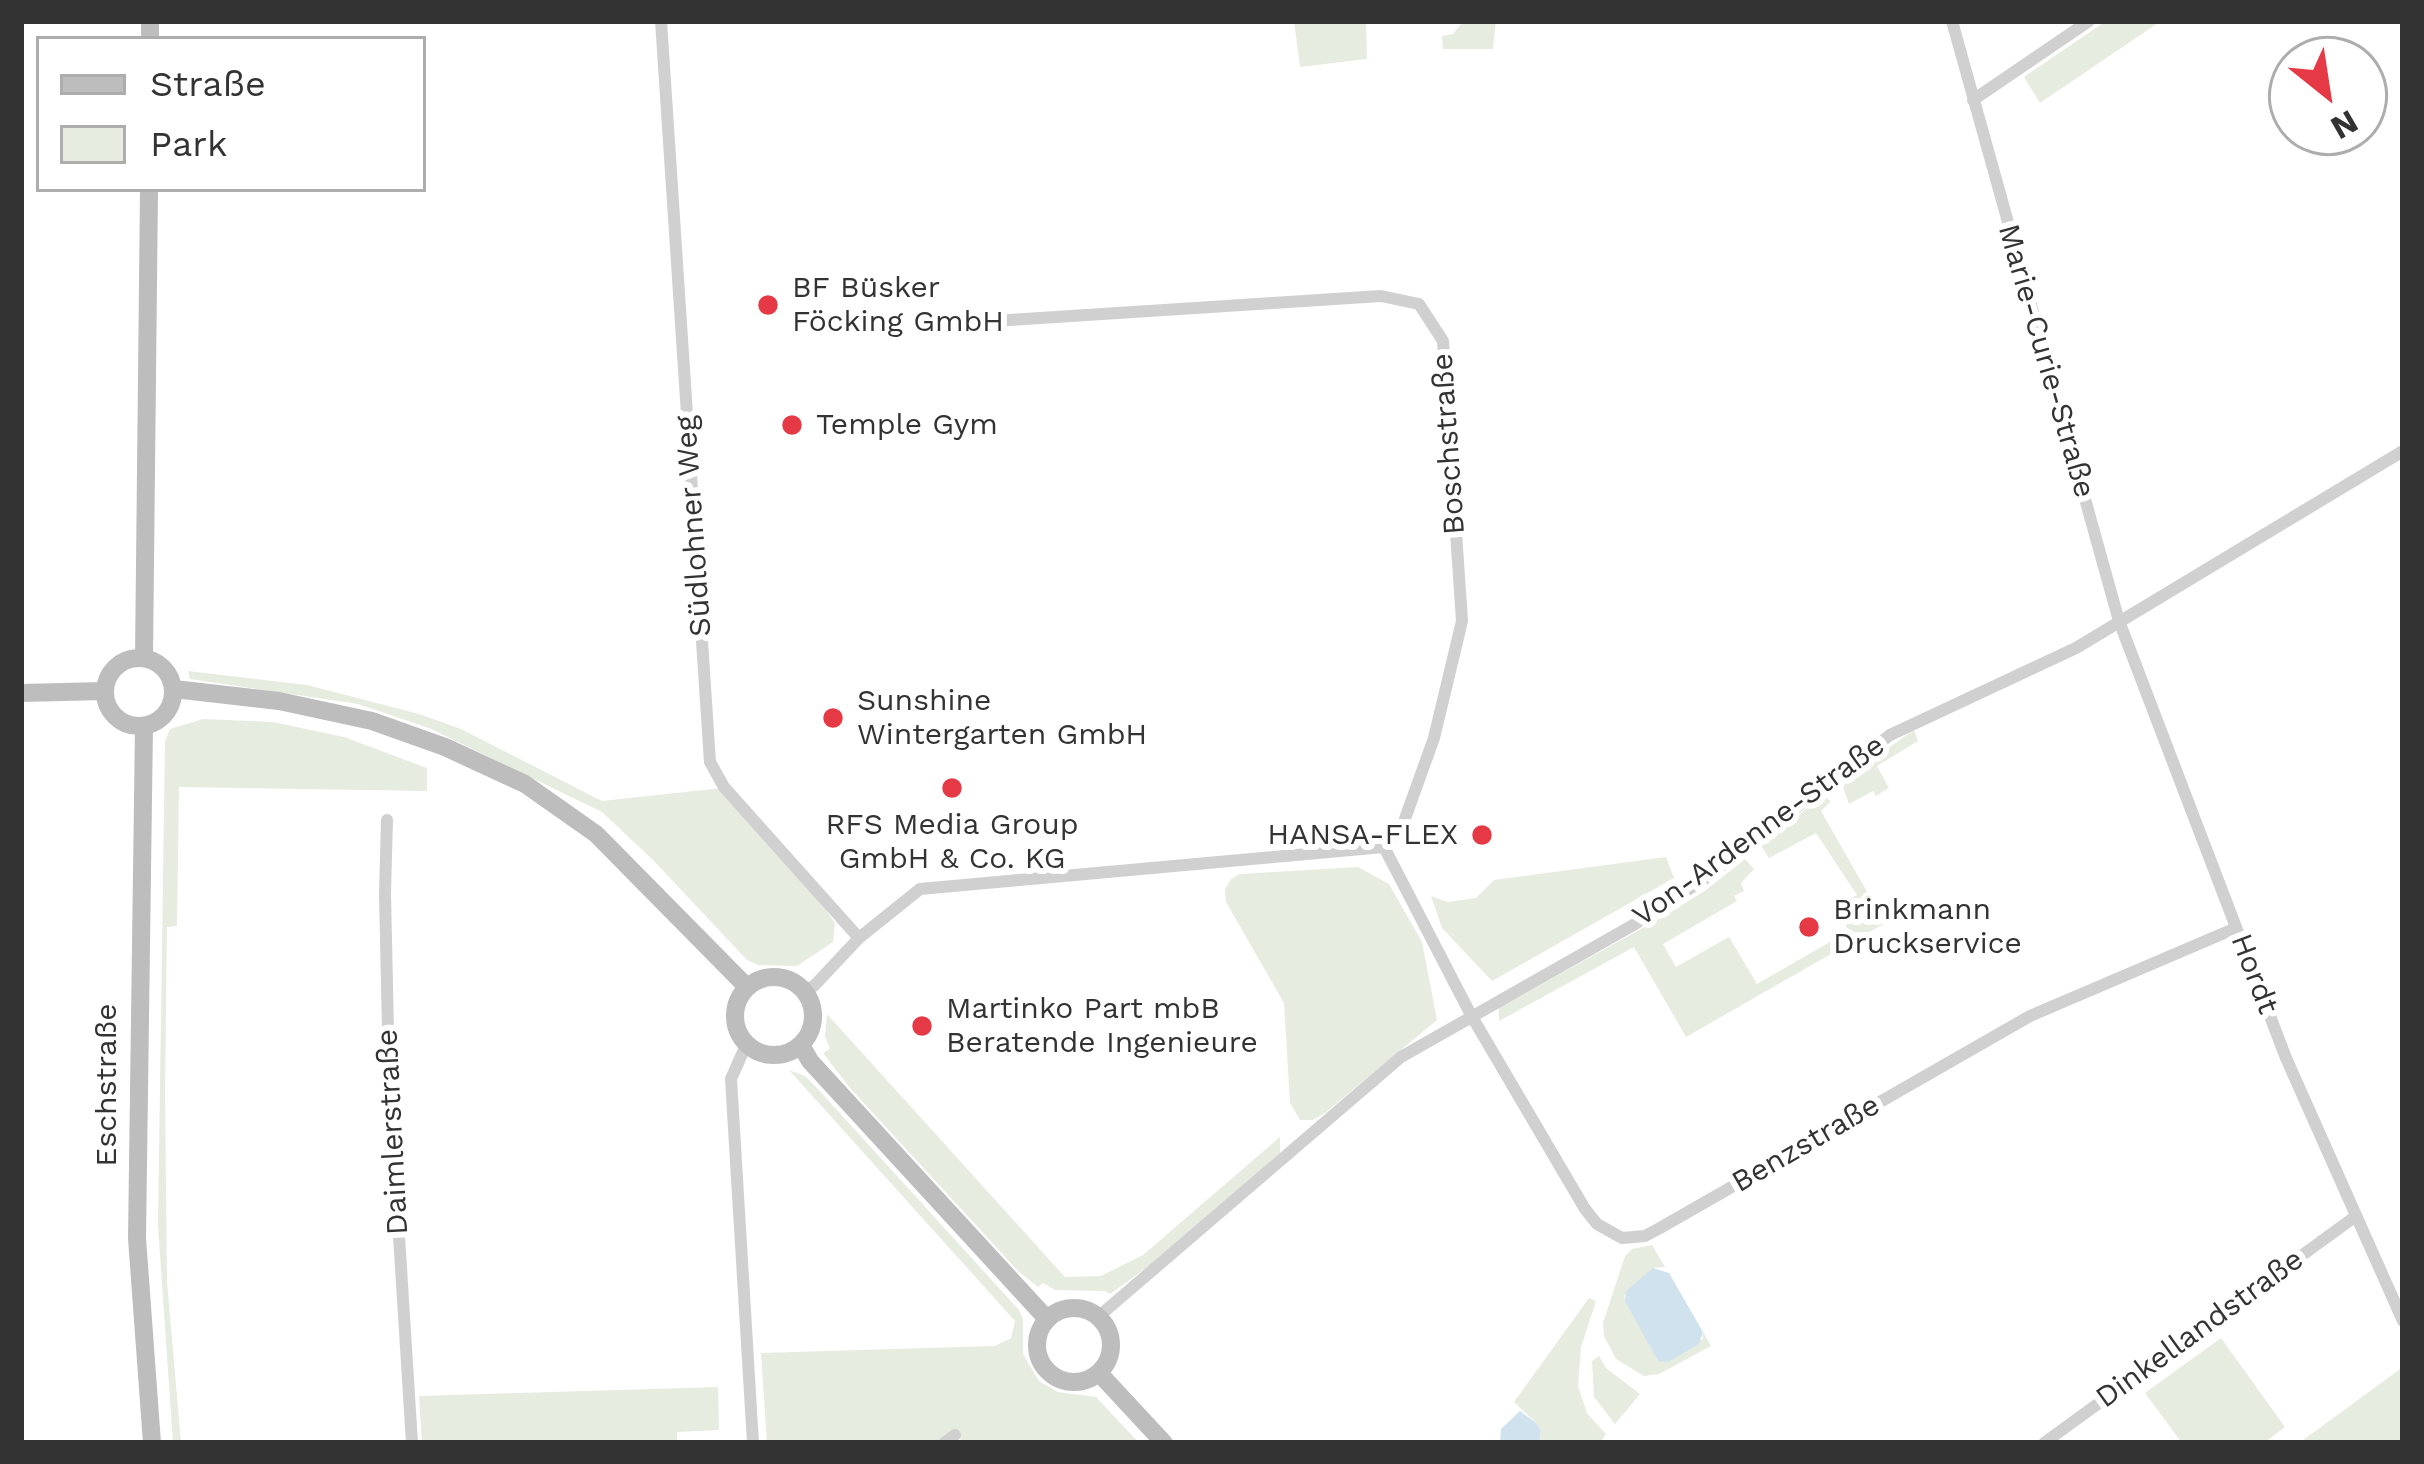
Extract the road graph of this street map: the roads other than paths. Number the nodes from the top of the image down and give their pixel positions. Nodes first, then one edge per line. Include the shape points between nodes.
1 (662, 21) edge
2 (1952, 21) edge
3 (2089, 21) edge
4 (1973, 100) junction
5 (148, 192) edge
6 (932, 325) dead end
7 (2403, 451) edge
8 (2119, 621) junction
9 (144, 657) junction
10 (174, 688) junction
11 (104, 691) junction
12 (21, 692) edge
13 (144, 726) junction
14 (387, 820) dead end
15 (1384, 847) junction
16 (2236, 928) junction
17 (859, 938) junction
18 (747, 987) junction
19 (804, 990) junction
20 (1471, 1015) junction
21 (746, 1045) junction
22 (801, 1045) junction
23 (2356, 1216) junction
24 (1098, 1317) junction
25 (1048, 1319) junction
26 (2403, 1321) edge
27 (1099, 1373) junction
28 (152, 1443) edge
29 (412, 1443) edge
30 (753, 1443) edge
31 (1164, 1443) edge
32 (2044, 1443) edge

1 - 17 street, Südlohner Weg via 710,762
2 - 4 street, Marie-Curie-Straße
3 - 4 street
4 - 8 street, Marie-Curie-Straße
5 - 9 street
6 - 15 street, Boschstraße via 1381,296 1419,304 1443,341 1462,621 1434,738 1402,827
7 - 8 street, Von-Ardenne-Straße
8 - 16 street, Hordt
8 - 20 street, Von-Ardenne-Straße via 2035,670 1889,735 1703,880
9 - 10 street via 164,668
9 - 11 street via 112,670
10 - 13 street via 166,713
10 - 18 street via 372,721 525,784 596,834
11 - 12 street
11 - 13 street via 112,713
13 - 28 street, Eschstraße via 136,1238
14 - 29 street, Daimlerstraße via 389,1078
15 - 17 street via 920,889
15 - 20 street
16 - 20 street, Benzstraße via 2030,1016 1660,1228 1628,1238 1612,1236 1585,1209
16 - 23 street, Hordt
17 - 19 street
18 - 19 street via 770,977
18 - 21 street via 734,1022
19 - 22 street via 814,1018
20 - 24 street, Von-Ardenne-Straße via 1401,1057
21 - 22 street via 774,1056
21 - 30 street via 731,1079
22 - 25 street
23 - 26 street, Hordt
23 - 32 street, Dinkellandstraße
24 - 25 street via 1078,1308
24 - 27 street via 1111,1338
25 - 27 street via 1037,1351 1047,1371 1078,1383
27 - 31 street

